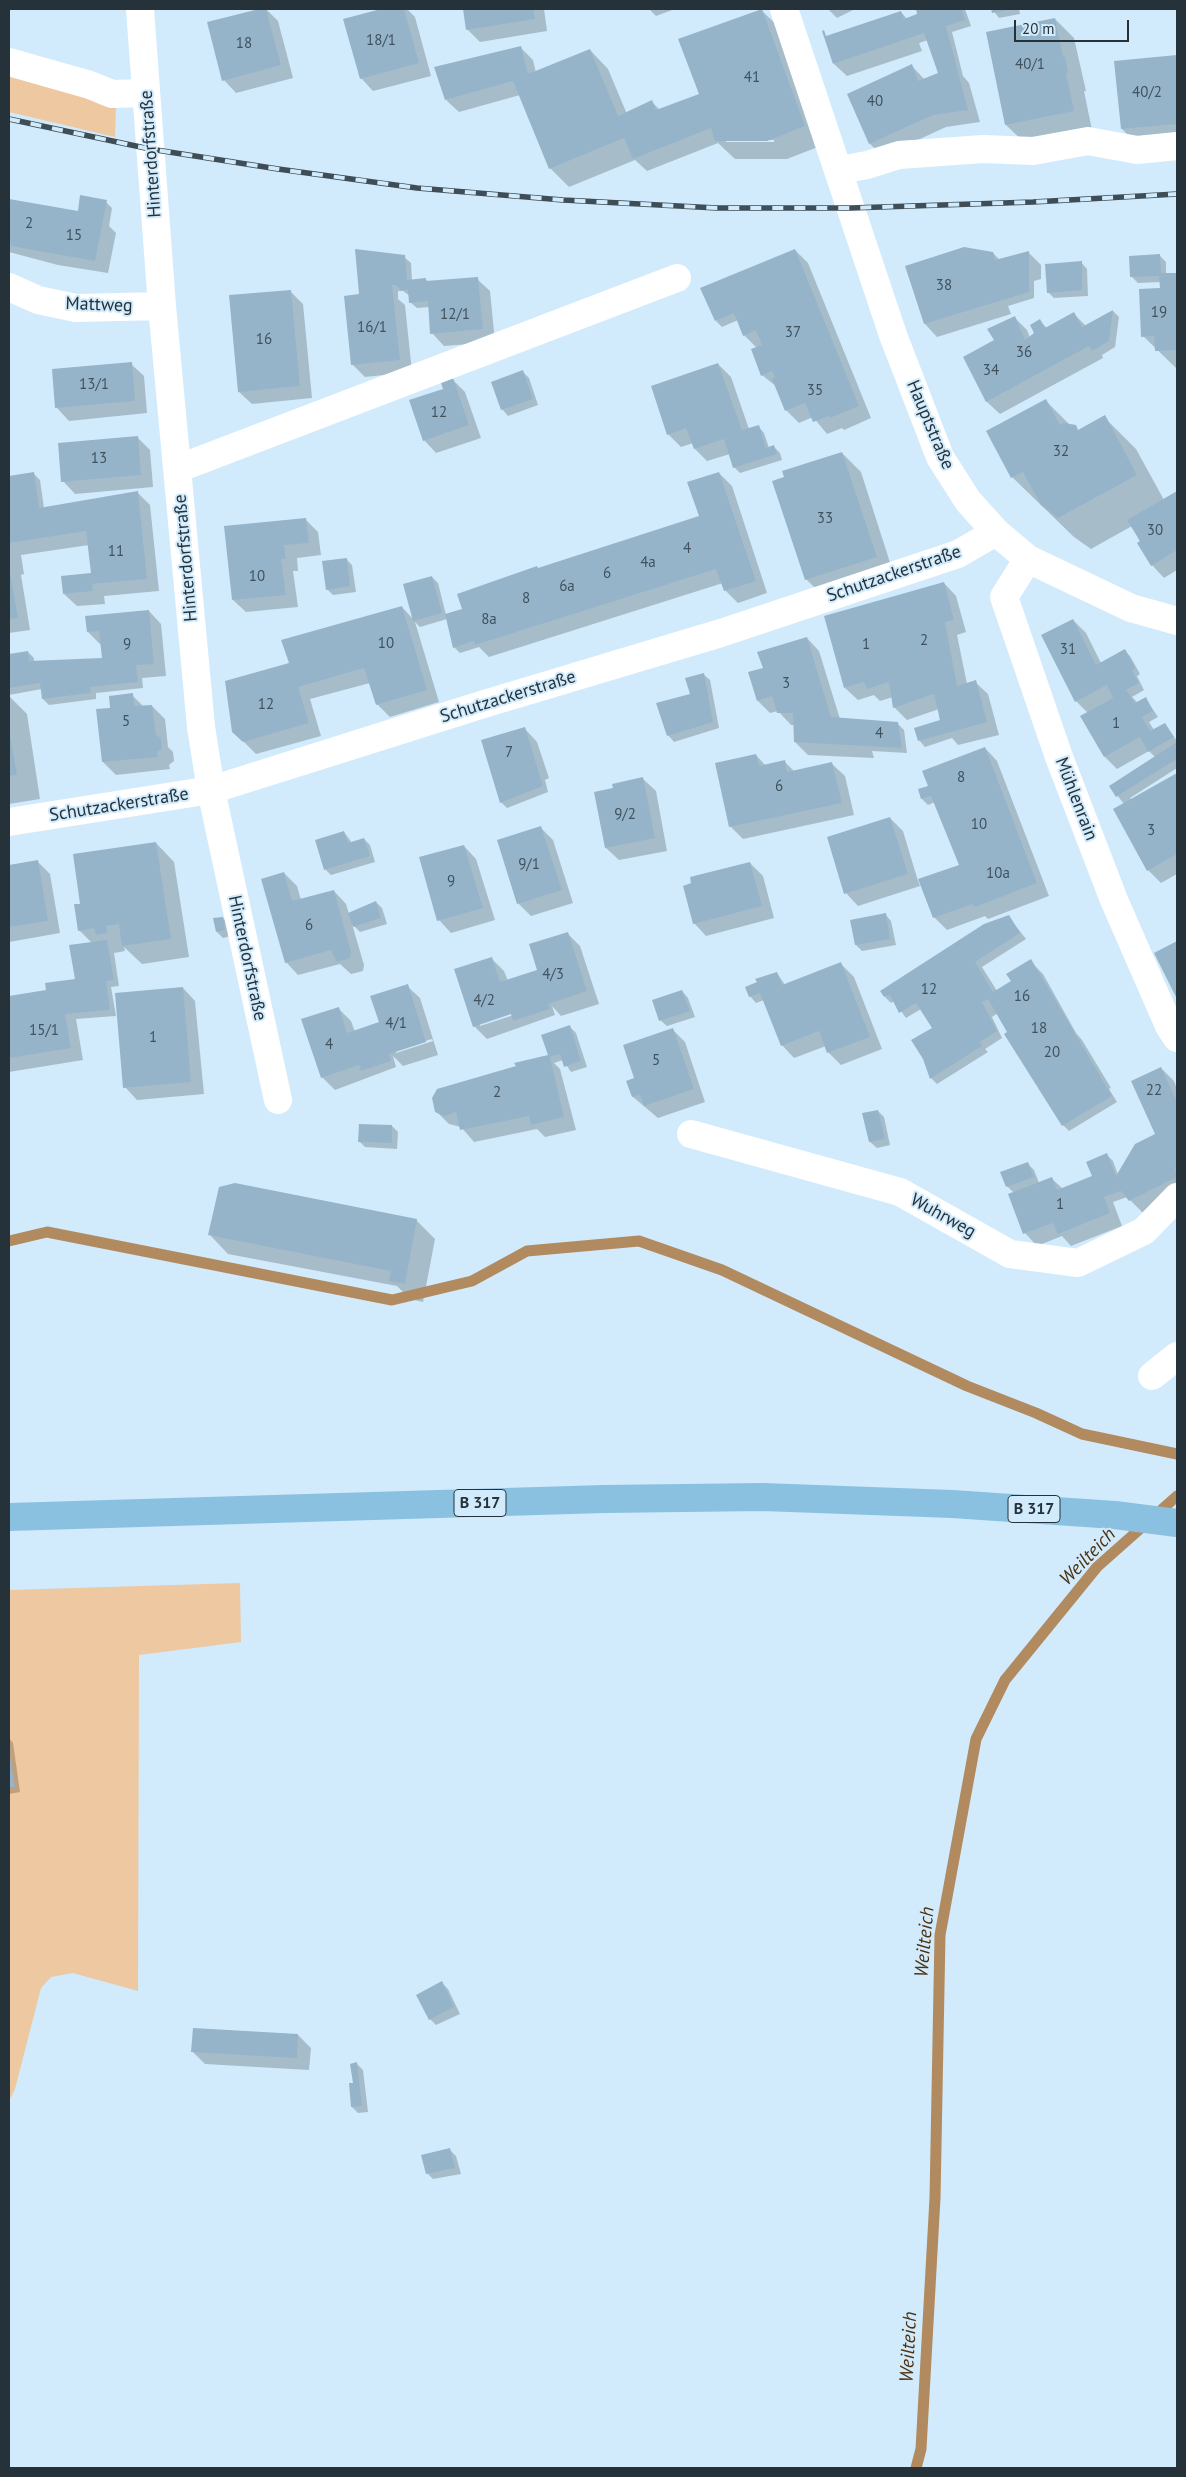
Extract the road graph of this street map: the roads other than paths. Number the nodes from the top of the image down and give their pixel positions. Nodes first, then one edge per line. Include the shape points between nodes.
1 (140, 9) edge
2 (784, 9) edge
3 (9, 62) edge
4 (146, 93) junction
5 (1177, 146) edge
6 (840, 170) junction
7 (678, 278) dead end
8 (9, 287) edge
9 (162, 306) junction
10 (177, 469) junction
11 (996, 532) junction
12 (1028, 558) junction
13 (1177, 621) edge
14 (211, 790) junction
15 (9, 822) edge
16 (1177, 1038) edge
17 (278, 1100) dead end
18 (691, 1134) dead end
19 (1177, 1197) edge
20 (1177, 1356) edge
21 (1152, 1376) dead end
22 (9, 1517) edge
23 (1177, 1523) edge

1 - 4 street, Hinterdorfstraße
2 - 6 street, Hauptstraße
3 - 4 street via 112,94
4 - 9 street, Hinterdorfstraße
5 - 6 street via 1137,150 1088,141 1033,151 983,149 899,155
6 - 11 street, Hauptstraße via 893,335 940,456 968,501
7 - 10 street
8 - 9 street, Mattweg via 38,300 76,308
9 - 10 street, Hinterdorfstraße
10 - 14 street, Hinterdorfstraße via 201,727
11 - 12 street, Hauptstraße
11 - 14 street, Schutzackerstraße via 958,554 721,633
12 - 13 street, Hauptstraße via 1131,608
12 - 16 street, Mühlenrain via 1004,597 1059,757 1110,891
14 - 15 street, Schutzackerstraße
14 - 17 street, Hinterdorfstraße
18 - 19 street, Wuhrweg via 900,1192 1010,1254 1068,1262 1078,1263 1144,1231
20 - 21 street
22 - 23 main road, B 317 via 763,1497 952,1504 1115,1515

